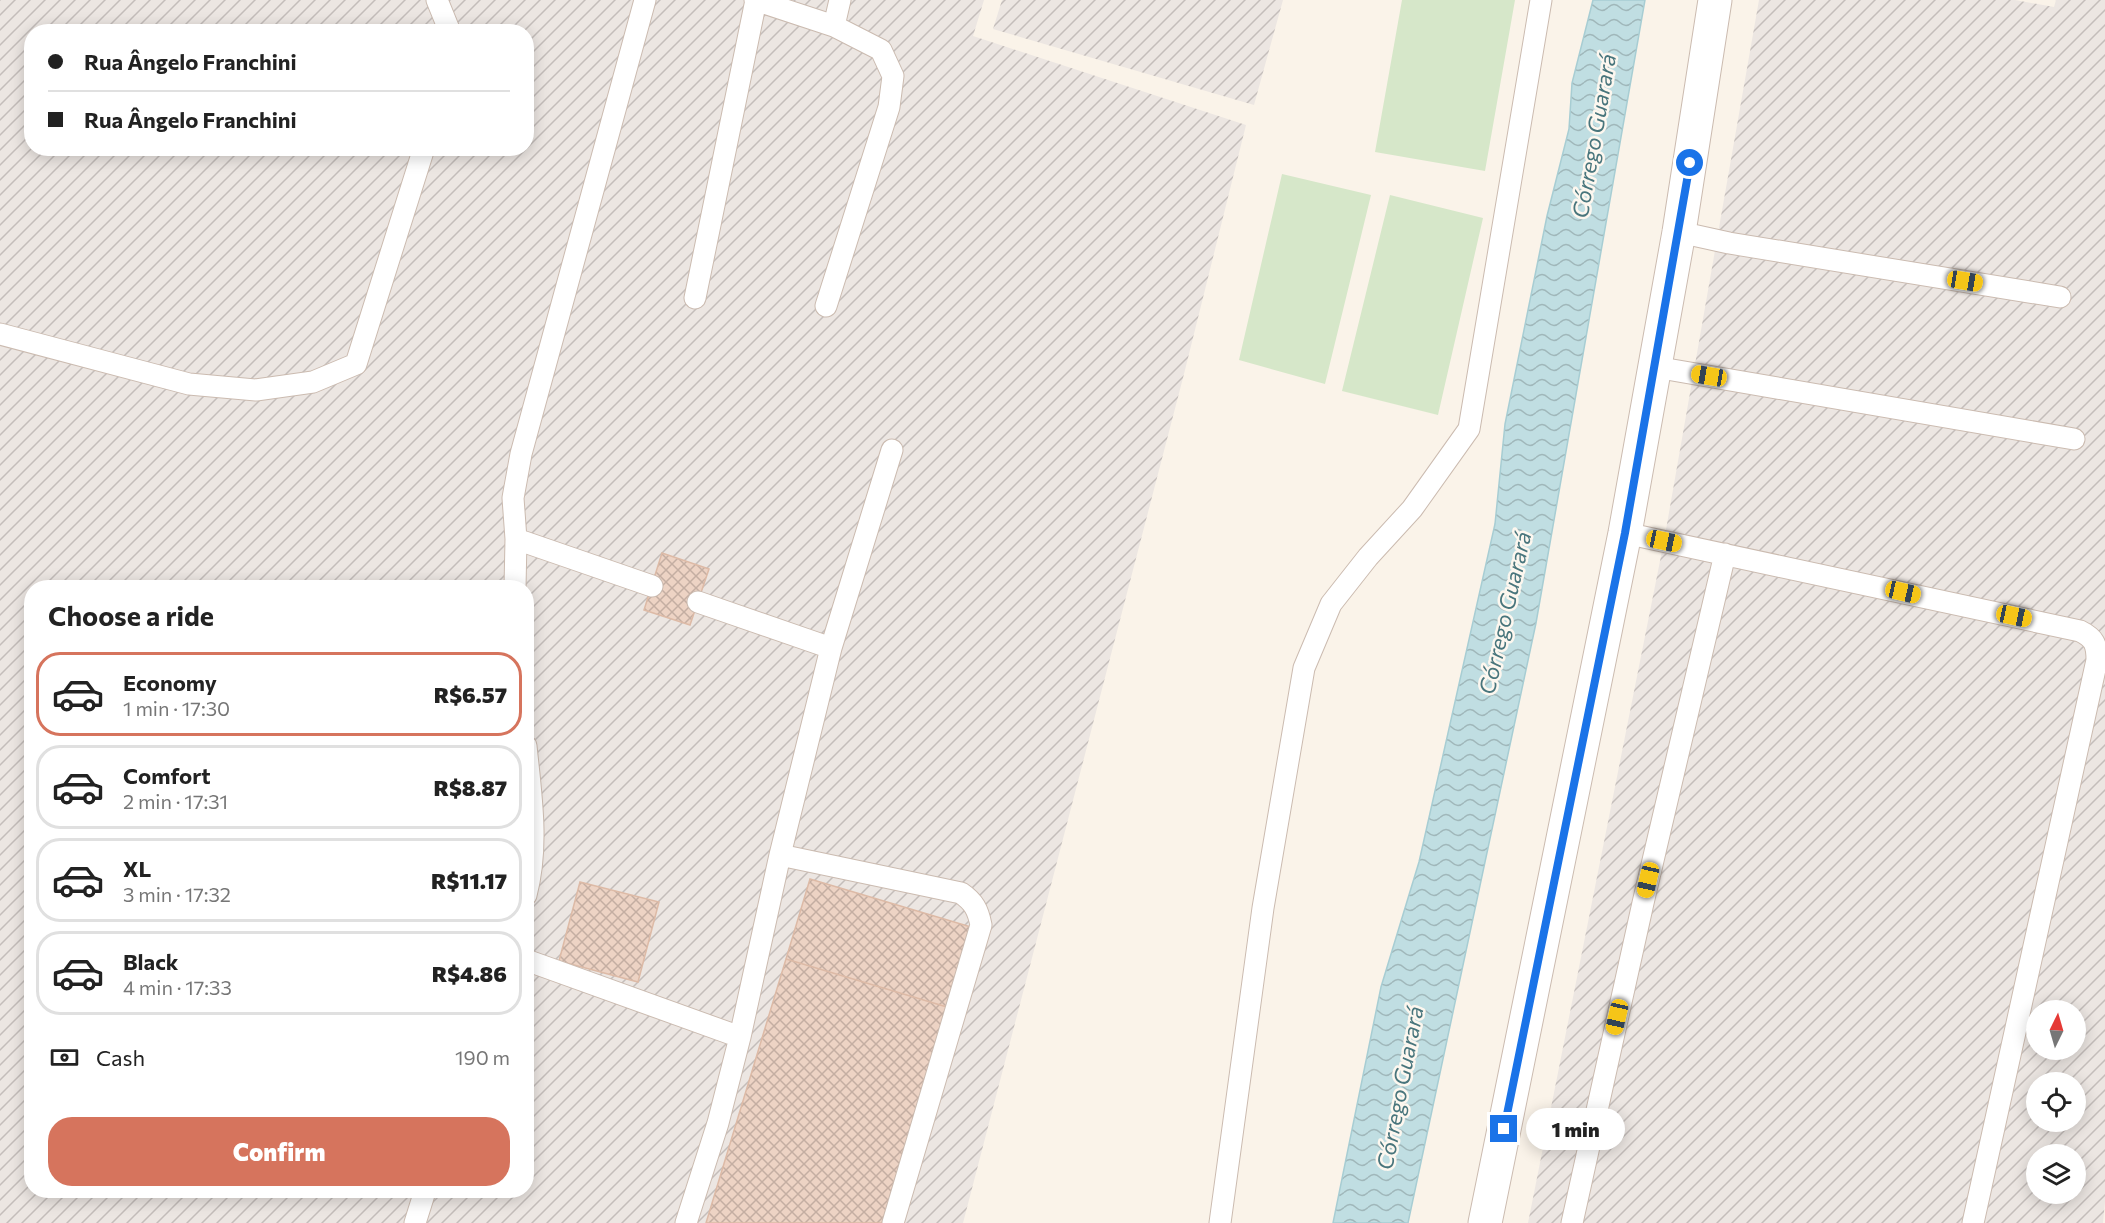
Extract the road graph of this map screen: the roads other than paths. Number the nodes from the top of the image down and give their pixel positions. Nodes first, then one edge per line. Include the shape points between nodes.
1 (437, 0) edge
2 (645, 0) edge
3 (756, 0) edge
4 (840, 0) edge
5 (1541, 0) edge
6 (1715, 0) edge
7 (447, 24) edge
8 (834, 26) junction
9 (421, 156) edge
10 (1678, 232) junction
11 (2060, 297) dead end
12 (695, 298) dead end
13 (826, 306) dead end
14 (0, 334) edge
15 (1655, 367) junction
16 (2074, 439) dead end
17 (892, 450) dead end
18 (1625, 533) junction
19 (516, 539) junction
20 (1725, 554) junction
21 (515, 580) edge
22 (652, 586) dead end
23 (698, 602) dead end
24 (831, 648) junction
25 (780, 855) junction
26 (534, 963) edge
27 (740, 1037) junction
28 (423, 1198) edge
29 (415, 1223) edge
30 (686, 1223) edge
31 (893, 1223) edge
32 (1220, 1223) edge
33 (1485, 1223) edge
34 (1572, 1223) edge
35 (1973, 1223) edge

1 - 7 lane
2 - 19 lane via 521,454 513,498
3 - 8 lane
3 - 12 lane
4 - 8 lane
5 - 32 lane via 1469,429 1412,509 1331,604 1304,668 1263,908
6 - 10 street
8 - 13 lane via 881,50 893,76 889,107
9 - 14 lane via 356,364 313,382 256,390 189,384
10 - 11 lane
10 - 15 street
15 - 16 lane
15 - 18 street
17 - 24 lane
18 - 20 lane
18 - 33 street
19 - 21 lane
19 - 22 lane
20 - 34 lane
20 - 35 lane via 2080,631 2093,638 2097,648
23 - 24 lane
24 - 25 lane
25 - 27 lane
25 - 31 lane via 961,893 978,911 981,925
26 - 27 lane
27 - 30 lane
28 - 29 lane

